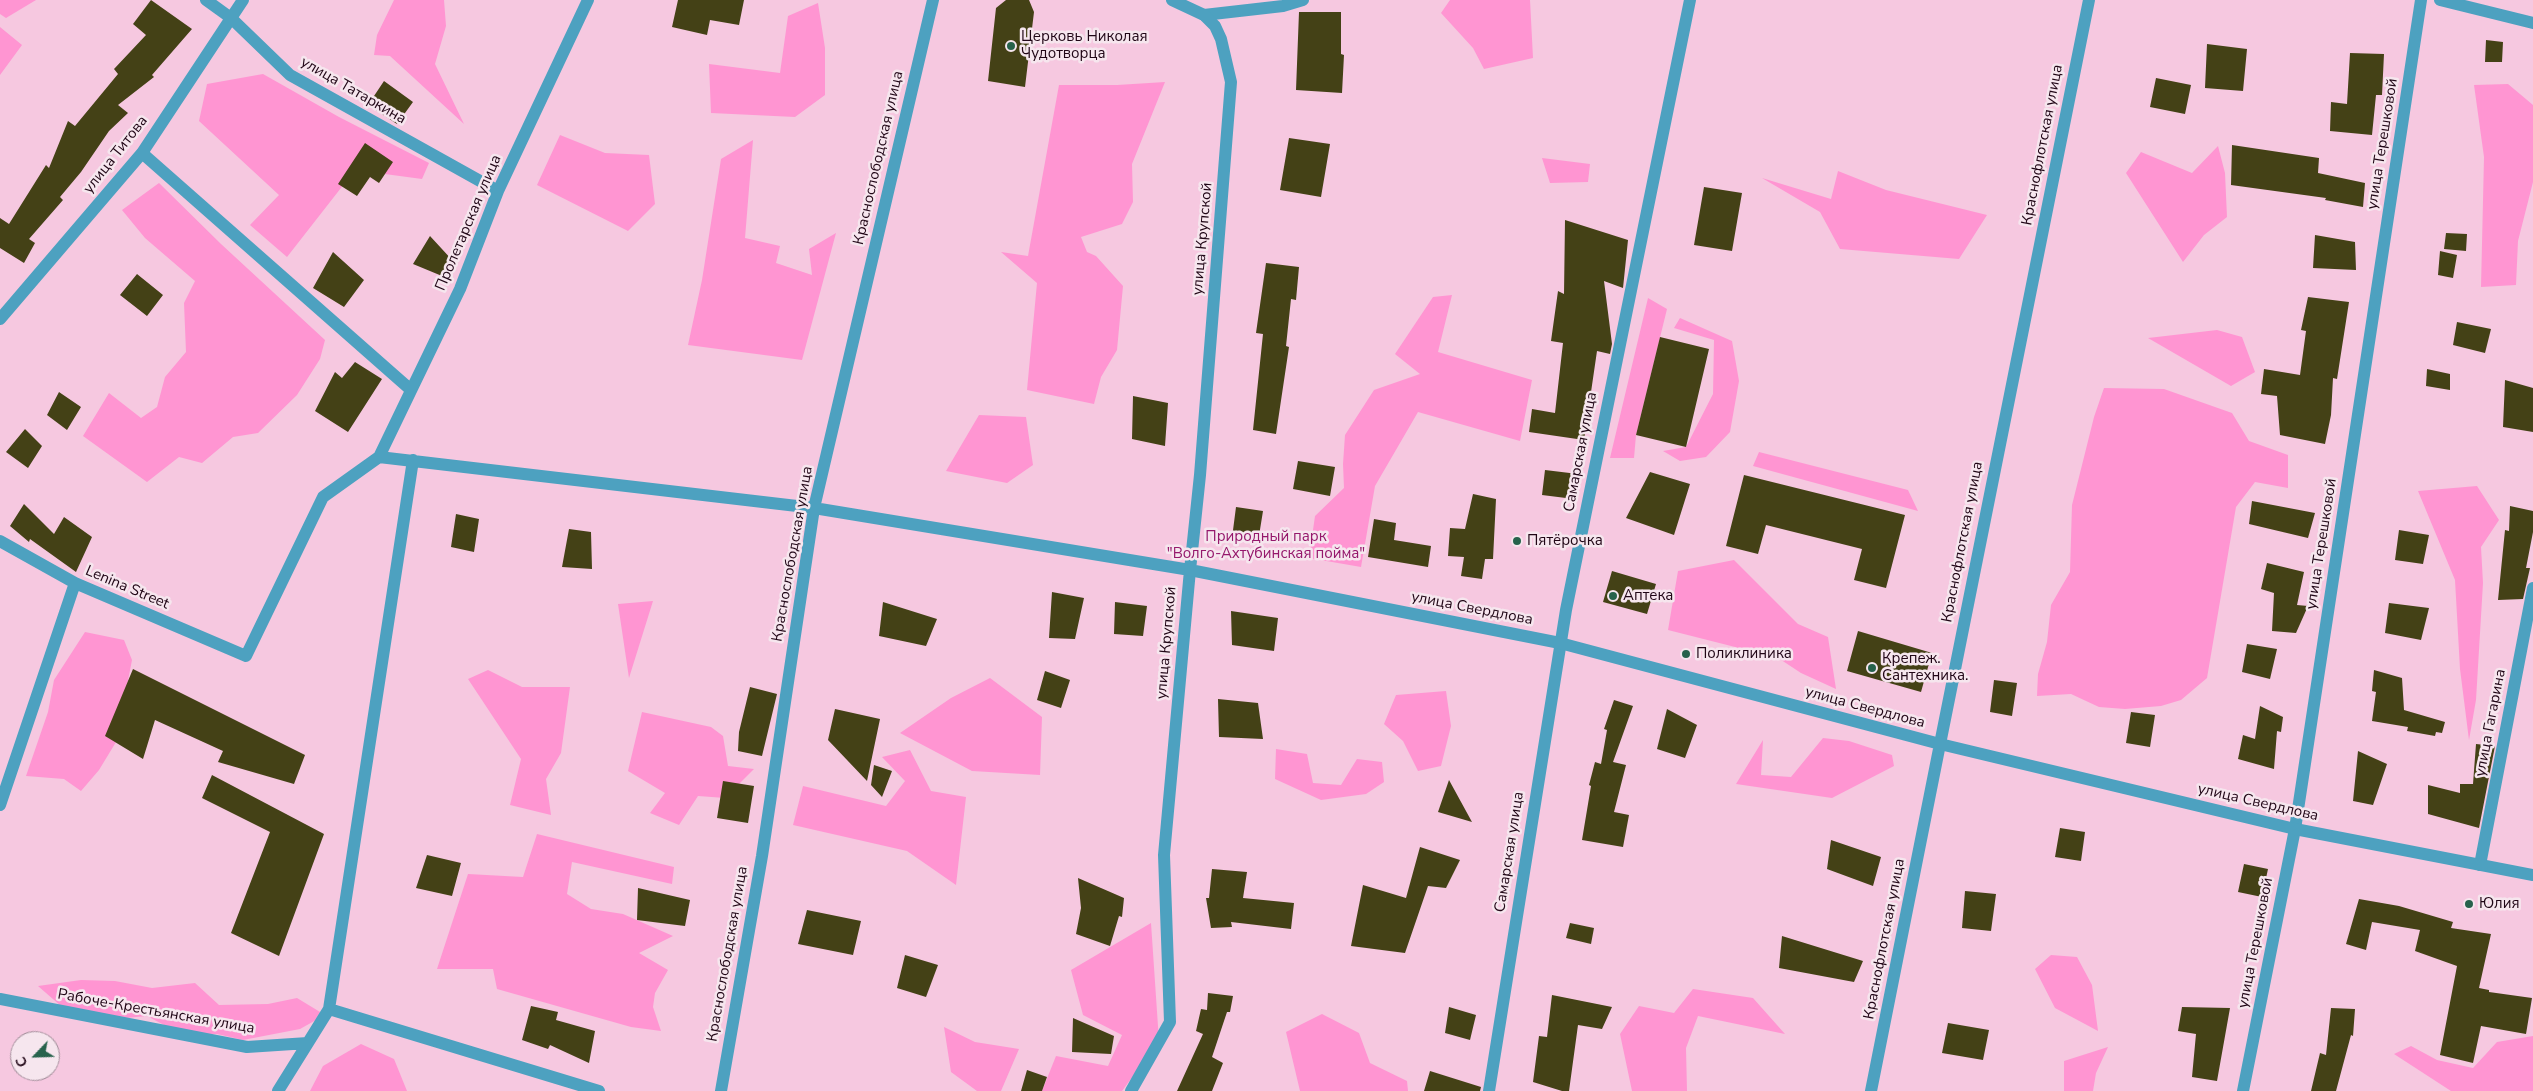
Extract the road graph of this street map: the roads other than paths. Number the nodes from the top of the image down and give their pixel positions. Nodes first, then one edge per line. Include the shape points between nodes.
1 (206, 0) edge
2 (243, 0) edge
3 (588, 0) edge
4 (933, 0) edge
5 (1172, 0) edge
6 (1303, 0) edge
7 (1690, 0) edge
8 (2088, 0) edge
9 (2421, 0) edge
10 (2440, 0) edge
11 (1204, 16) junction
12 (231, 18) junction
13 (2533, 22) edge
14 (142, 154) junction
15 (498, 191) junction
16 (0, 319) edge
17 (411, 390) junction
18 (379, 457) junction
19 (414, 460) junction
20 (814, 508) junction
21 (0, 541) edge
22 (1190, 570) junction
23 (74, 583) junction
24 (2533, 588) edge
25 (1560, 643) junction
26 (1940, 744) junction
27 (0, 805) edge
28 (2295, 829) junction
29 (2480, 865) junction
30 (2533, 875) edge
31 (0, 999) edge
32 (329, 1009) junction
33 (308, 1043) junction
34 (278, 1091) edge
35 (599, 1091) edge
36 (721, 1091) edge
37 (1131, 1091) edge
38 (1489, 1091) edge
39 (1871, 1091) edge
40 (2243, 1091) edge

1 - 12 street, улица Татаркина
2 - 12 street, улица Титова
3 - 15 street, Пролетарская улица
4 - 20 street, Краснослободская улица
5 - 11 street
6 - 11 street via 1283,6
7 - 25 street, Самарская улица
8 - 26 street, Краснофлотская улица
9 - 28 street, улица Терешковой
10 - 13 street
11 - 22 street, улица Крупской via 1215,26 1221,39 1231,82
12 - 14 street, улица Титова
12 - 15 street, улица Татаркина via 290,75
14 - 16 street, улица Титова
14 - 17 street
15 - 17 street, Пролетарская улица via 460,289
17 - 18 street, Пролетарская улица
18 - 19 street, улица Свердлова
18 - 23 street, Lenina Street via 323,497 246,656
19 - 20 street, улица Свердлова
19 - 32 street
20 - 22 street, улица Свердлова
20 - 36 street, Краснослободская улица via 762,856
21 - 23 street, Lenina Street
22 - 25 street, улица Свердлова
22 - 37 street, улица Крупской via 1164,854 1170,1022
23 - 27 street
24 - 29 street, улица Гагарина
25 - 26 street, улица Свердлова
25 - 38 street, Самарская улица
26 - 28 street, улица Свердлова
26 - 39 street, Краснофлотская улица
28 - 29 street, улица Свердлова
28 - 40 street, улица Терешковой
29 - 30 street, улица Свердлова
31 - 33 street, Рабоче-Крестьянская улица via 247,1047
32 - 33 street
32 - 35 street
33 - 34 street

